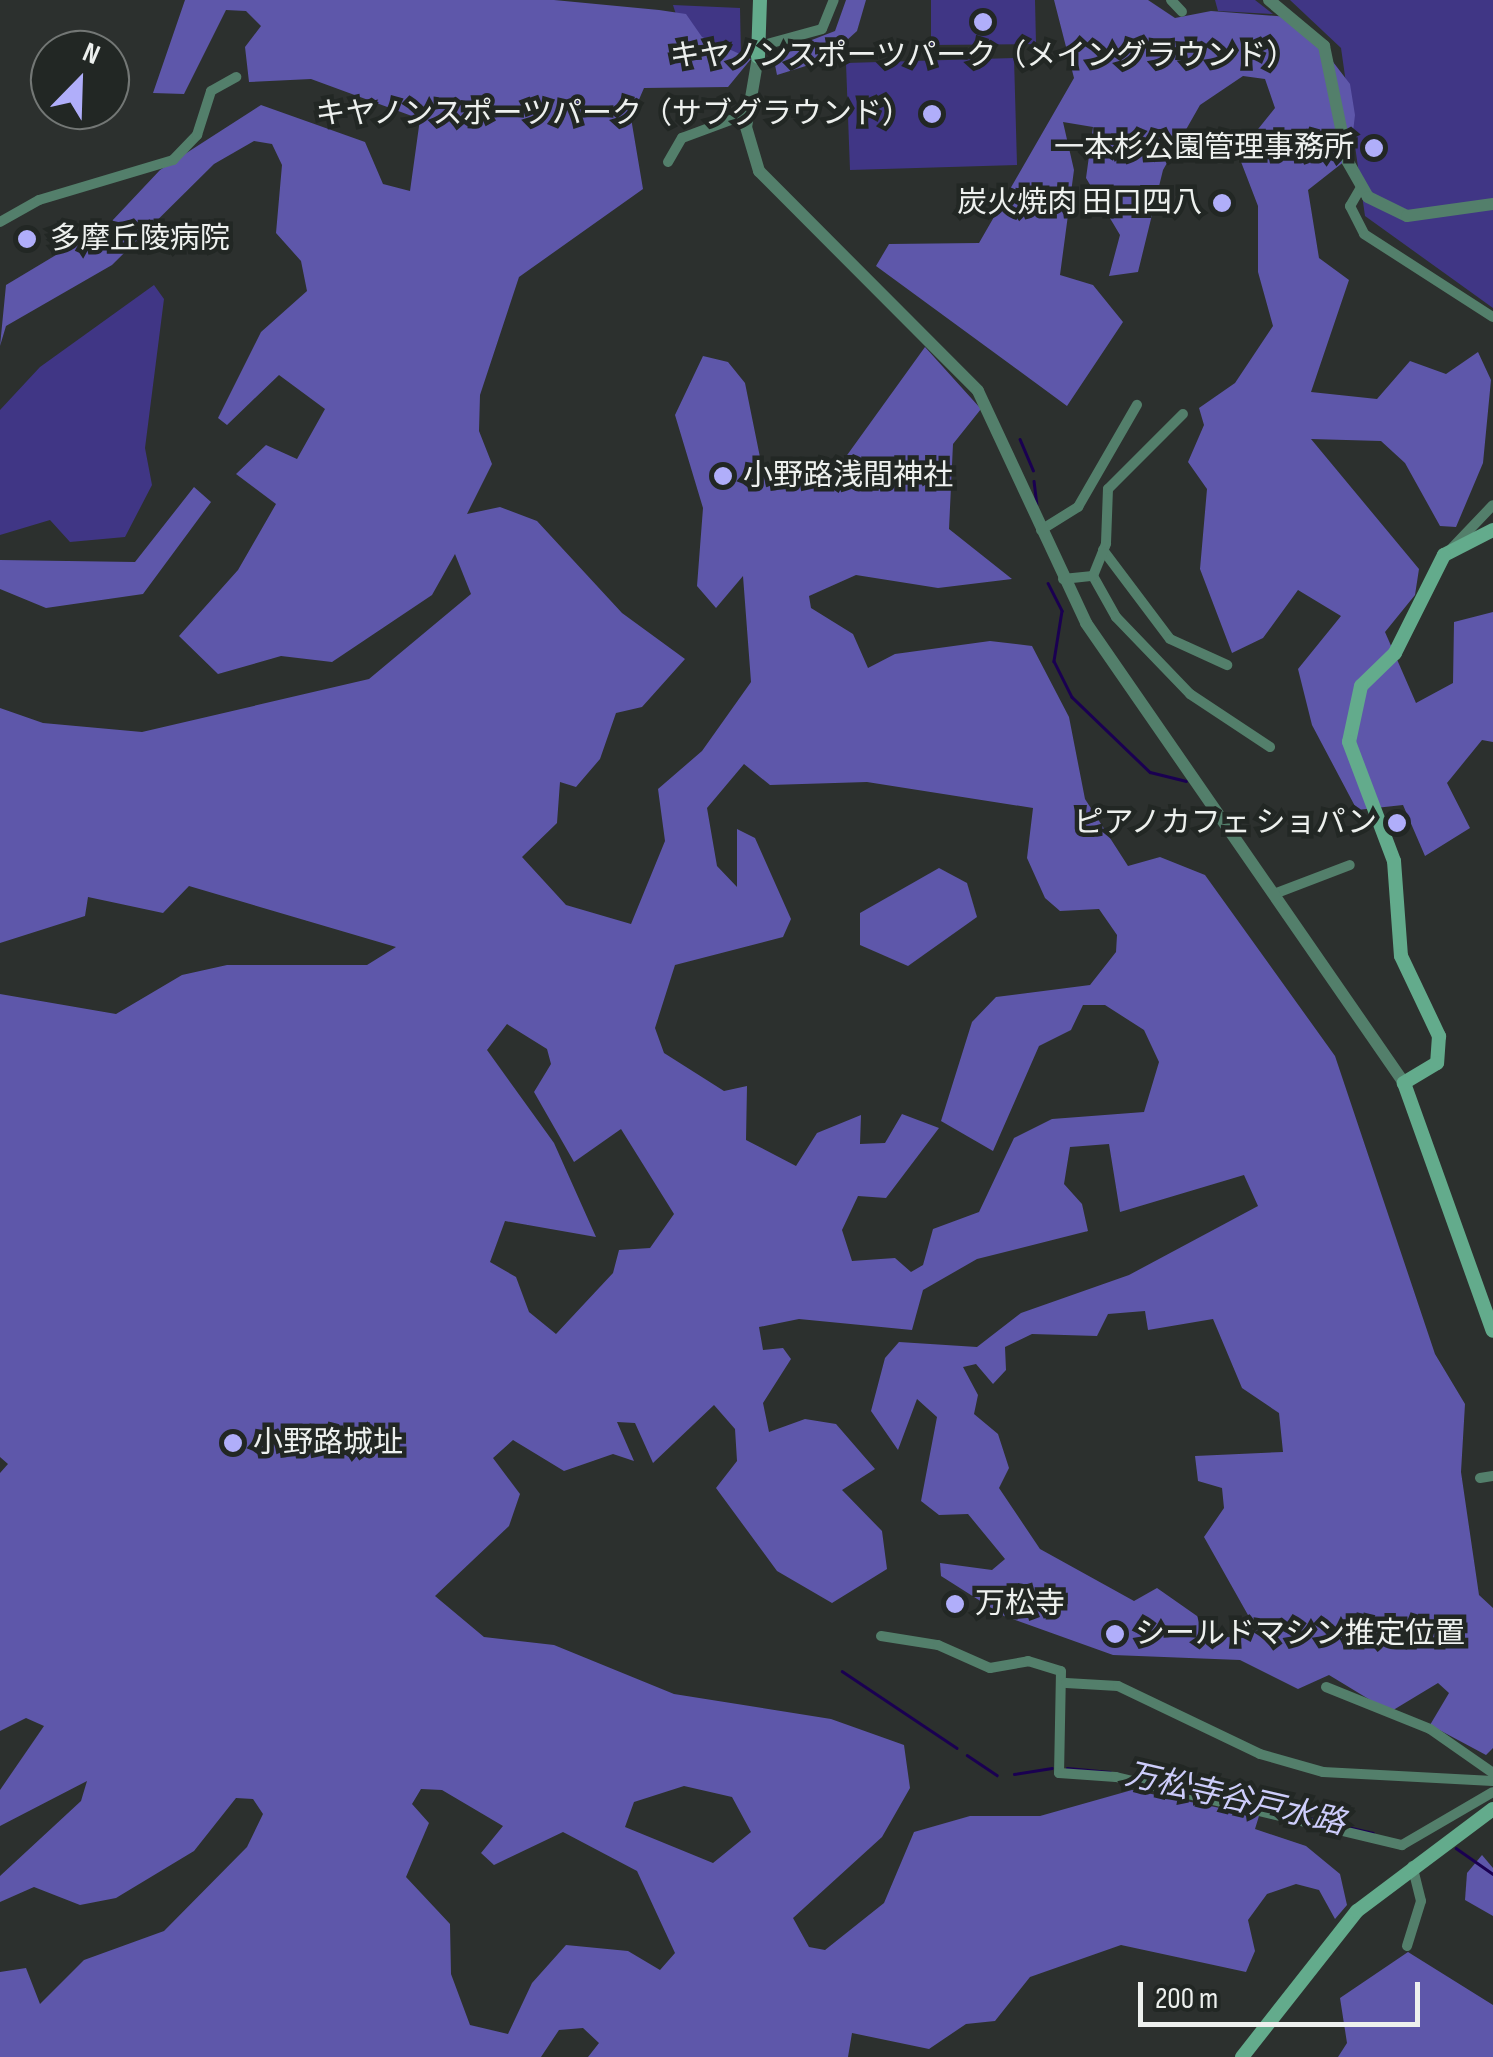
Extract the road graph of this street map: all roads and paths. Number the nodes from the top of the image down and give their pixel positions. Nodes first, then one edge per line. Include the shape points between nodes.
1 (760, 0) edge
2 (834, 0) edge
3 (1171, 0) edge
4 (1269, 0) edge
5 (1182, 12) dead end
6 (759, 52) junction
7 (236, 77) dead end
8 (747, 114) junction
9 (668, 162) dead end
10 (1360, 189) junction
11 (1493, 204) edge
12 (0, 222) edge
13 (1493, 317) edge
14 (1137, 405) dead end
15 (1184, 414) dead end
16 (1493, 504) edge
17 (1041, 530) junction
18 (1493, 530) edge
19 (1452, 548) junction
20 (1103, 550) junction
21 (1093, 576) junction
22 (1063, 579) junction
23 (1227, 665) dead end
24 (1270, 747) dead end
25 (1350, 865) dead end
26 (1274, 894) junction
27 (1404, 1083) junction
28 (1493, 1331) edge
29 (1493, 1476) edge
30 (1480, 1478) dead end
31 (881, 1636) dead end
32 (1066, 1683) junction
33 (1326, 1687) dead end
34 (1493, 1773) edge
35 (1493, 1781) edge
36 (1493, 1792) edge
37 (1493, 1809) edge
38 (1411, 1863) junction
39 (1407, 1946) dead end
40 (1242, 2057) edge

1 - 6 main road
2 - 6 street via 822,28
3 - 5 street
4 - 10 street via 1324,46
6 - 8 street
7 - 12 street via 211,91 196,135 172,160
8 - 9 street via 682,138
8 - 17 street via 749,150 770,184 978,391
10 - 11 street via 1408,216
10 - 13 street via 1350,206 1360,230
14 - 17 street via 1078,507
15 - 20 street via 1108,490
16 - 19 street
17 - 22 street
18 - 19 main road
19 - 27 main road via 1395,654 1362,684 1349,742 1394,860 1401,956 1438,1030 1437,1063
20 - 21 street
20 - 23 street via 1170,639
21 - 22 street
21 - 24 street via 1116,618 1190,694
22 - 26 street
25 - 26 street
26 - 27 street
27 - 28 main road
29 - 30 street
31 - 32 street via 938,1645 990,1668 1028,1661 1061,1671
32 - 35 street via 1118,1686 1249,1749 1323,1772
32 - 36 street via 1059,1773 1116,1778 1402,1845
33 - 34 street via 1430,1729
37 - 38 main road
38 - 39 street via 1422,1901
38 - 40 main road via 1338,1932

